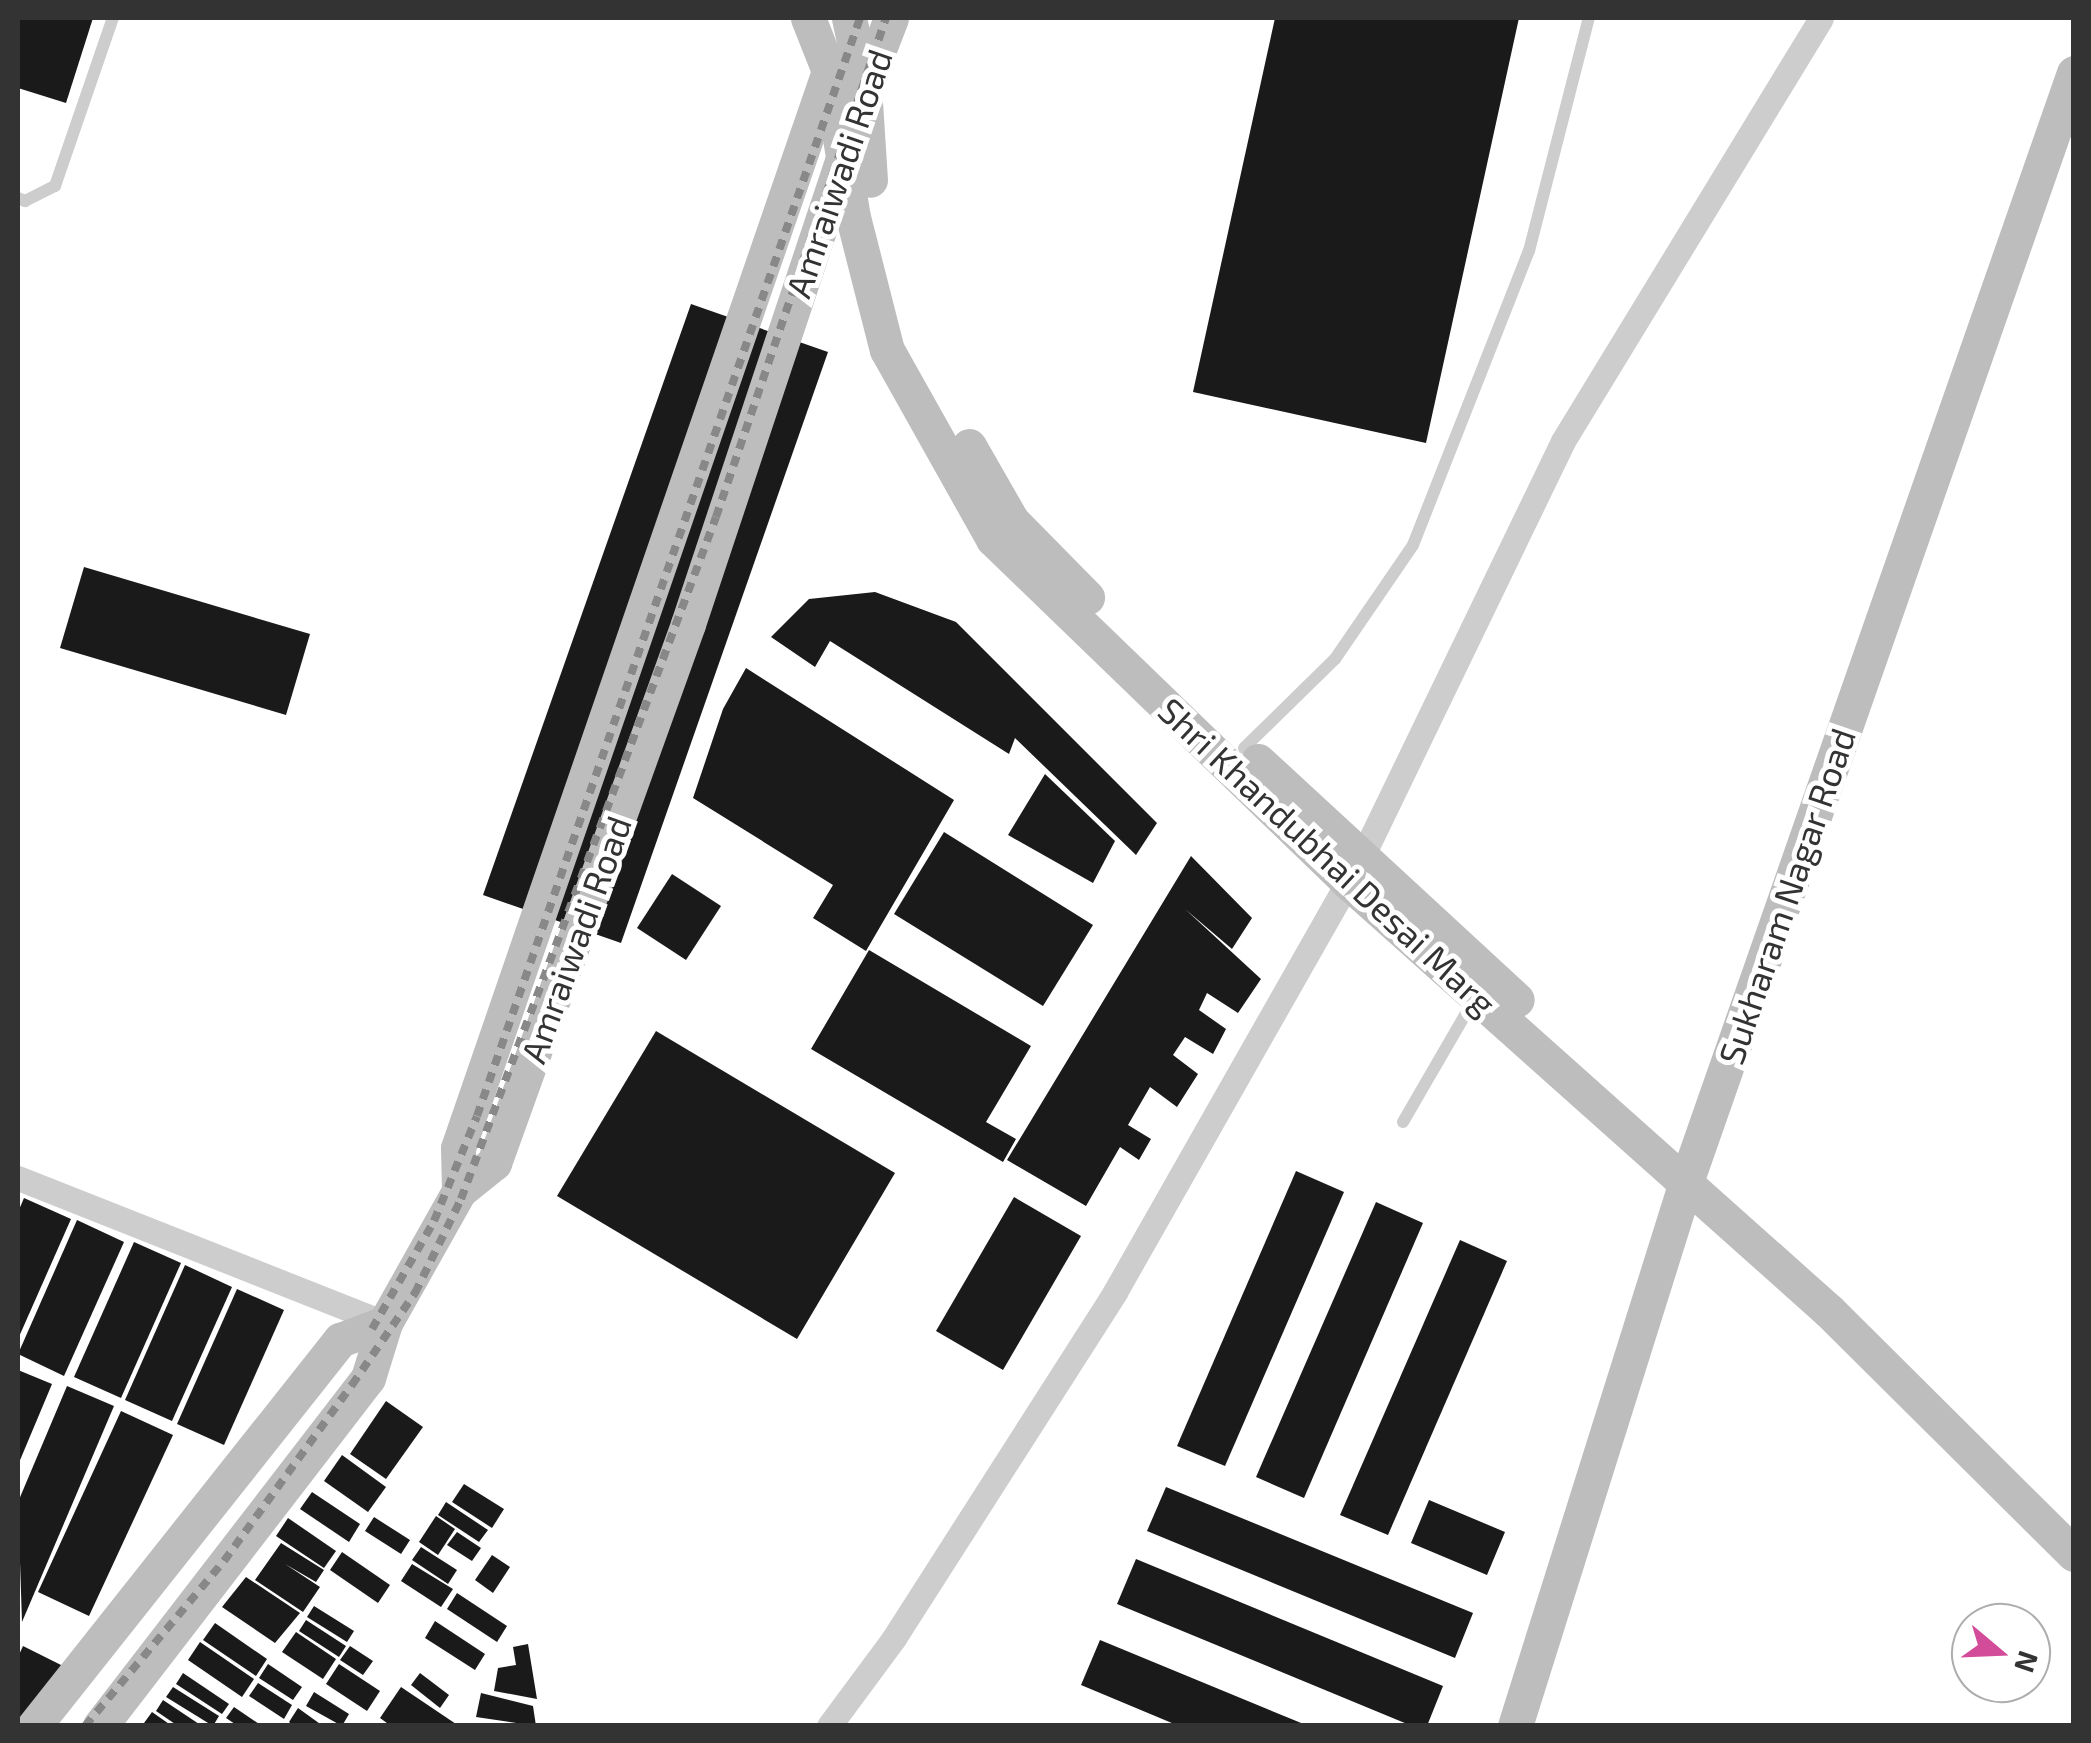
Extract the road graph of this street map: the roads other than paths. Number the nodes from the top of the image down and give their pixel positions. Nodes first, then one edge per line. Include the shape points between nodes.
1 (112, 18) edge
2 (808, 18) edge
3 (848, 18) edge
4 (892, 18) edge
5 (1589, 18) edge
6 (1821, 18) edge
7 (829, 71) junction
8 (2073, 78) edge
9 (864, 88) junction
10 (846, 150) junction
11 (18, 198) edge
12 (1244, 748) junction
13 (1355, 871) junction
14 (1483, 986) junction
15 (1403, 1122) dead end
16 (1690, 1171) junction
17 (18, 1178) edge
18 (459, 1191) junction
19 (384, 1323) junction
20 (2074, 1525) edge
21 (2074, 1554) edge
22 (34, 1726) edge
23 (100, 1726) edge
24 (829, 1726) edge
25 (1515, 1726) edge

1 - 11 lane via 55,186
2 - 7 main road, Shri Khandubhai Desai Marg
3 - 7 main road
3 - 9 main road, Shri Khandubhai Desai Marg
4 - 9 main road, Amraiwadi Road
5 - 12 lane via 1529,251 1414,546 1335,659
6 - 13 street via 1563,441
7 - 10 main road, Shri Khandubhai Desai Marg
7 - 18 main road via 458,1148
8 - 16 main road, Sukharam Nagar Road
9 - 10 main road, Amraiwadi Road
9 - 12 main road, Shri Khandubhai Desai Marg via 870,186 908,340 993,488 1012,521
10 - 13 main road, Shri Khandubhai Desai Marg via 853,217 887,350 993,539
10 - 18 main road, Amraiwadi Road via 688,624 503,1141 494,1163
12 - 13 main road, Shri Khandubhai Desai Marg
13 - 14 main road, Shri Khandubhai Desai Marg
13 - 24 street via 1115,1292 894,1638
14 - 15 lane
14 - 16 main road, Shri Khandubhai Desai Marg
16 - 20 main road, Shri Khandubhai Desai Marg
16 - 21 main road, Shri Khandubhai Desai Marg
16 - 25 main road, Sukharam Nagar Road
17 - 19 street
18 - 19 main road, Amraiwadi Road
19 - 22 main road via 340,1340
19 - 23 main road, Amraiwadi Road via 368,1378

